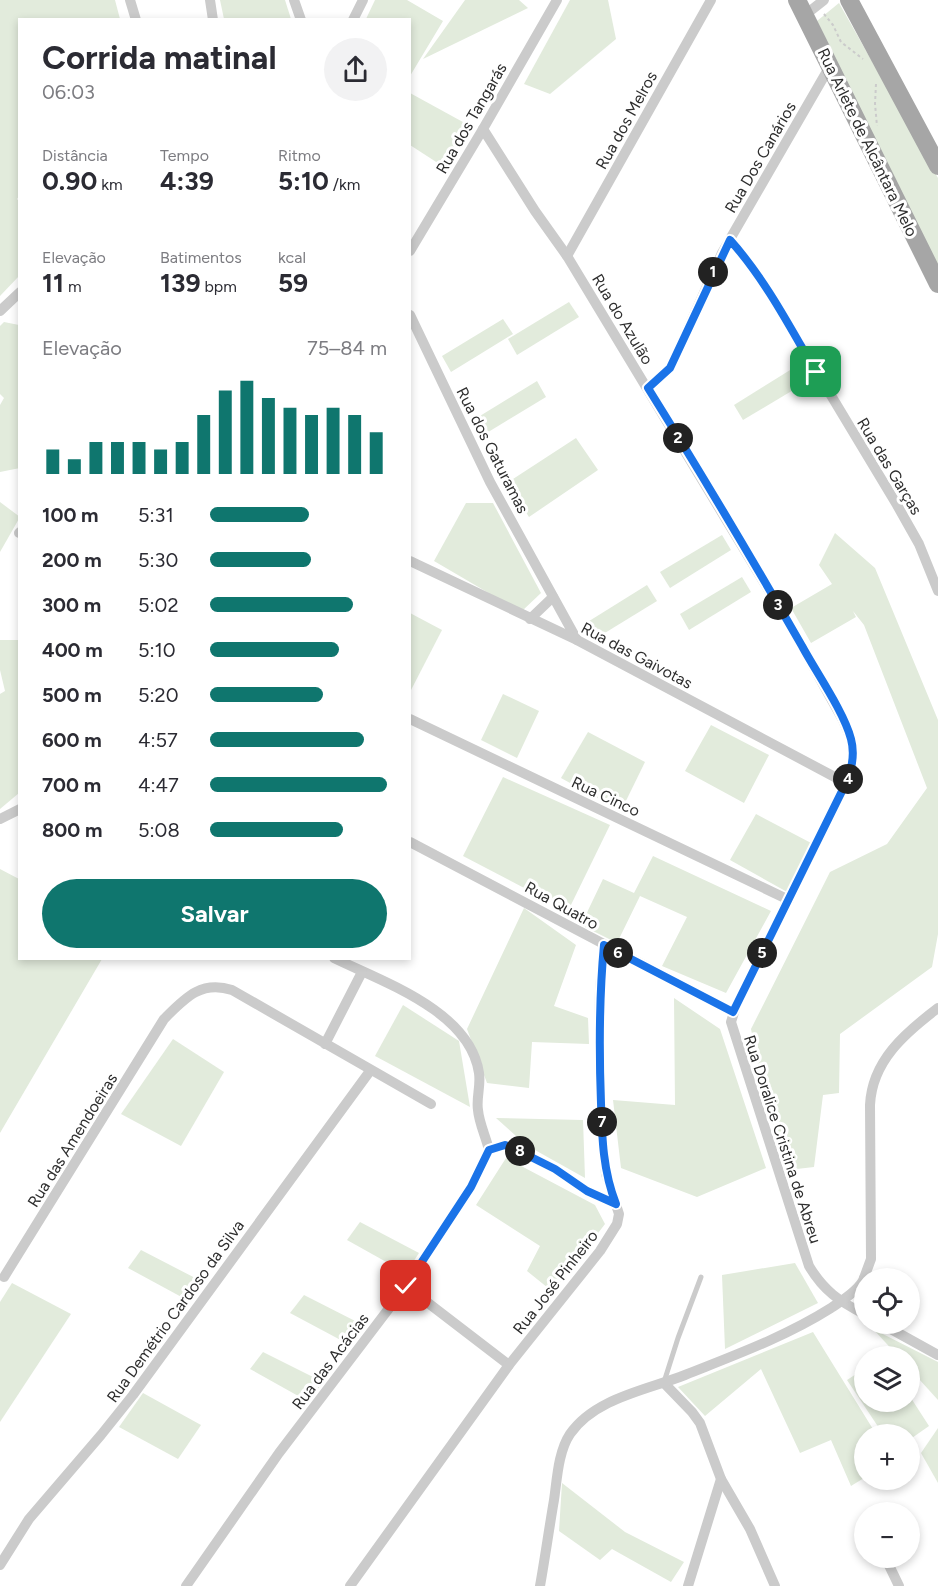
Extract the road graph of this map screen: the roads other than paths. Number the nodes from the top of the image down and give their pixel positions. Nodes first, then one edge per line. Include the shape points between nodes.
1 (130, 0) edge
2 (210, 0) edge
3 (294, 0) edge
4 (363, 0) edge
5 (557, 0) edge
6 (711, 0) edge
7 (849, 0) edge
8 (811, 5) edge
9 (135, 18) edge
10 (213, 18) edge
11 (300, 18) edge
12 (353, 18) edge
13 (830, 66) junction
14 (483, 129) junction
15 (938, 166) edge
16 (730, 240) junction
17 (411, 249) edge
18 (567, 256) junction
19 (938, 284) edge
20 (18, 294) edge
21 (0, 311) edge
22 (411, 317) edge
23 (670, 368) dead end
24 (411, 561) edge
25 (938, 591) edge
26 (553, 597) junction
27 (530, 619) junction
28 (578, 640) junction
29 (411, 719) edge
30 (846, 783) junction
31 (18, 810) edge
32 (0, 819) edge
33 (411, 843) edge
34 (789, 900) junction
35 (604, 945) junction
36 (338, 960) edge
37 (362, 972) junction
38 (938, 1008) edge
39 (733, 1012) junction
40 (325, 1044) junction
41 (370, 1071) junction
42 (431, 1104) dead end
43 (489, 1150) junction
44 (616, 1204) junction
45 (868, 1268) edge
46 (4, 1277) dead end
47 (700, 1277) dead end
48 (406, 1286) junction
49 (854, 1290) edge
50 (841, 1301) junction
51 (854, 1308) edge
52 (900, 1334) edge
53 (938, 1355) edge
54 (509, 1365) junction
55 (664, 1383) junction
56 (721, 1479) junction
57 (0, 1565) edge
58 (890, 1568) edge
59 (186, 1586) edge
60 (350, 1586) edge
61 (540, 1586) edge
62 (688, 1586) edge
63 (775, 1586) edge
64 (899, 1586) edge

1 - 9 street
2 - 10 street
3 - 11 street
4 - 12 street
5 - 14 street, Rua dos Tangarás
6 - 18 street, Rua dos Melros
7 - 15 main road
8 - 13 main road, Rua Arlete de Alcântara Melo
13 - 16 street, Rua Dos Canários
13 - 19 main road, Rua Arlete de Alcântara Melo
14 - 17 street, Rua dos Tangarás
14 - 18 street, Rua do Azulão
16 - 23 street, Rua Dos Canários
16 - 25 street, Rua das Garças via 770,294 897,505 920,544
18 - 30 street, Rua do Azulão via 843,720 853,755
20 - 21 street
22 - 26 street, Rua dos Gaturamas via 490,482
24 - 27 street, Rua das Gaivotas
26 - 27 street
26 - 28 street, Rua dos Gaturamas
27 - 28 street, Rua das Gaivotas
28 - 30 street, Rua das Gaivotas
29 - 34 street, Rua Cinco
30 - 34 street
31 - 32 street
33 - 35 street, Rua Quatro
34 - 39 street
35 - 39 street, Rua Quatro
35 - 44 street, Rua José Pinheiro via 599,1057 606,1174
36 - 37 street
37 - 40 street
37 - 43 street via 433,1008 462,1035 479,1074 478,1110
38 - 45 street via 904,1035 874,1080 870,1105 871,1259
39 - 50 street, Rua Doralice Cristina de Abreu via 732,1031 809,1266 820,1284
40 - 41 street, Rua das Amendoeiras
40 - 46 street, Rua das Amendoeiras via 232,990 209,987 187,995 164,1019
41 - 42 street, Rua das Amendoeiras
41 - 57 street, Rua Demétrio Cardoso da Silva via 133,1395 29,1519
43 - 44 street via 505,1145
43 - 48 street, Rua das Acácias via 471,1187
44 - 54 street, Rua José Pinheiro via 617,1224 609,1239
47 - 55 lane
48 - 54 street
48 - 59 street, Rua das Acácias via 279,1453
49 - 50 street
50 - 51 street, Rua Doralice Cristina de Abreu
50 - 55 street via 766,1343
52 - 53 street
54 - 60 street, Rua José Pinheiro
55 - 56 street via 700,1423
55 - 61 street via 628,1393 581,1420 568,1437 559,1464
56 - 62 street
56 - 63 street via 750,1529
58 - 64 street

